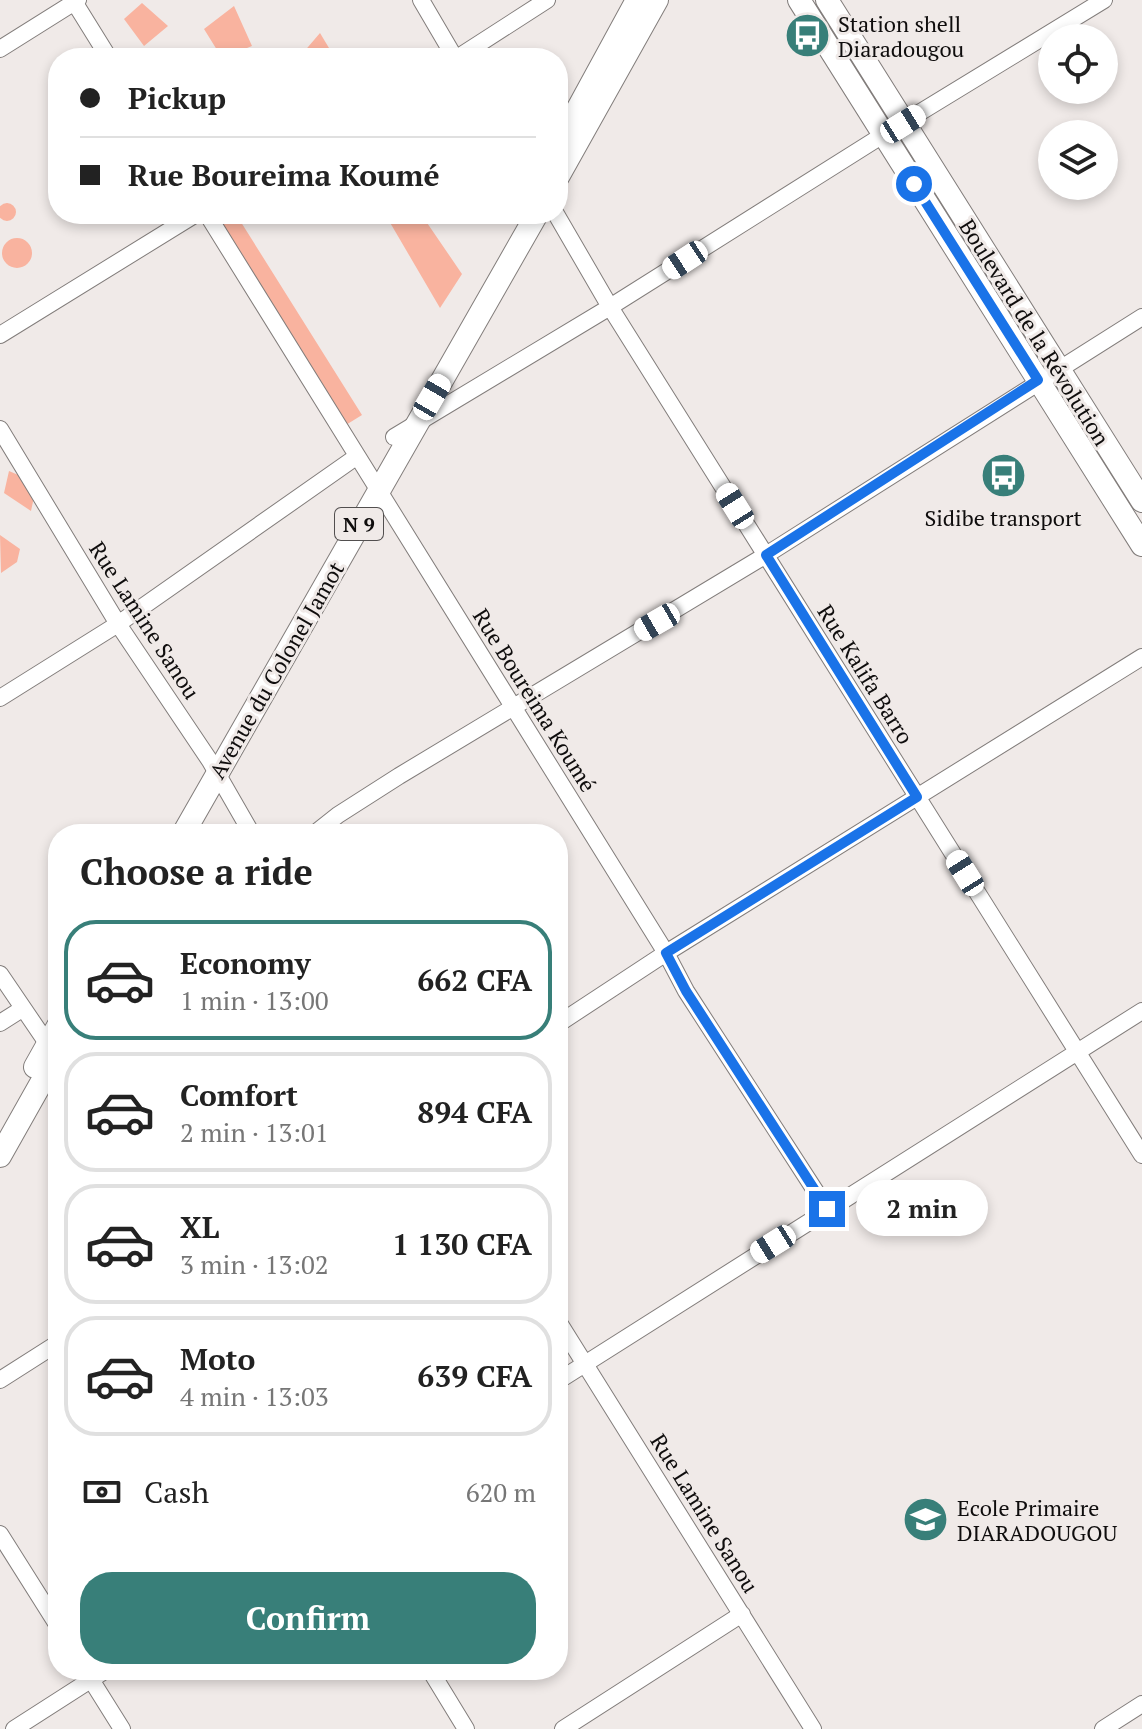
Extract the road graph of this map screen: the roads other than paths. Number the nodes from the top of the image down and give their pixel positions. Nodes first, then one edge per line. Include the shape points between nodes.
1 (421, 0) edge
2 (547, 0) edge
3 (637, 0) edge
4 (657, 0) edge
5 (799, 0) edge
6 (827, 0) edge
7 (1104, 0) edge
8 (75, 1) edge
9 (103, 48) edge
10 (450, 48) edge
11 (472, 48) edge
12 (0, 49) edge
13 (568, 127) edge
14 (893, 129) junction
15 (568, 159) edge
16 (180, 224) edge
17 (213, 224) edge
18 (514, 224) edge
19 (531, 224) edge
20 (562, 224) edge
21 (610, 307) junction
22 (1142, 317) edge
23 (0, 335) edge
24 (1058, 368) junction
25 (1038, 380) junction
26 (417, 423) junction
27 (0, 429) edge
28 (394, 437) junction
29 (356, 457) junction
30 (374, 484) junction
31 (1142, 501) edge
32 (1142, 545) edge
33 (766, 555) junction
34 (118, 624) junction
35 (1142, 657) edge
36 (0, 698) edge
37 (513, 705) junction
38 (214, 767) junction
39 (917, 797) junction
40 (175, 824) edge
41 (188, 824) edge
42 (246, 824) edge
43 (327, 824) edge
44 (666, 953) junction
45 (0, 974) edge
46 (22, 1009) junction
47 (1142, 1011) edge
48 (568, 1017) edge
49 (0, 1023) edge
50 (48, 1039) edge
51 (1077, 1051) junction
52 (48, 1059) edge
53 (48, 1063) edge
54 (0, 1128) edge
55 (1142, 1155) edge
56 (0, 1156) edge
57 (827, 1209) junction
58 (568, 1336) edge
59 (48, 1349) edge
60 (586, 1364) junction
61 (568, 1375) edge
62 (0, 1380) edge
63 (0, 1534) edge
64 (48, 1610) edge
65 (742, 1614) junction
66 (81, 1680) edge
67 (91, 1680) edge
68 (436, 1680) edge
69 (1139, 1712) edge
70 (14, 1729) edge
71 (122, 1729) edge
72 (466, 1729) edge
73 (563, 1729) edge
74 (813, 1729) edge
75 (1103, 1729) edge

1 - 10 street
2 - 11 street
3 - 13 main road
4 - 15 main road
5 - 14 main road, Boulevard de la Révolution
6 - 14 main road, Boulevard de la Révolution
7 - 14 street
8 - 9 street
8 - 12 street
14 - 21 street
14 - 24 main road, Boulevard de la Révolution
14 - 25 main road, Boulevard de la Révolution
16 - 23 street
17 - 29 street, Rue Boureima Koumé
18 - 28 main road, Avenue du Colonel Jamot / N 9
19 - 26 main road, Avenue du Colonel Jamot / N 9
20 - 21 street, Rue Kalifa Barro
21 - 26 street
21 - 33 street, Rue Kalifa Barro
22 - 24 street
24 - 25 street
24 - 31 main road, Boulevard de la Révolution
25 - 32 main road, Boulevard de la Révolution
25 - 33 street
26 - 28 street
26 - 30 main road, Avenue du Colonel Jamot / N 9
27 - 34 street, Rue Lamine Sanou
28 - 30 main road, Avenue du Colonel Jamot / N 9
29 - 30 street, Rue Boureima Koumé
29 - 34 street
30 - 37 street, Rue Boureima Koumé
30 - 38 main road, Avenue du Colonel Jamot / N 9
33 - 37 street
33 - 39 street, Rue Kalifa Barro
34 - 36 street
34 - 38 street, Rue Lamine Sanou
35 - 39 street
37 - 43 street
37 - 44 street, Rue Boureima Koumé
38 - 40 main road, Avenue du Colonel Jamot / N 9
38 - 41 main road, Avenue du Colonel Jamot / N 9
38 - 42 street, Rue Lamine Sanou
39 - 44 street
39 - 51 street, Rue Kalifa Barro
44 - 48 street
44 - 57 street, Rue Boureima Koumé
45 - 46 street
46 - 49 street
46 - 50 street
47 - 51 street
51 - 55 street, Rue Kalifa Barro
51 - 57 street
52 - 54 main road
53 - 56 main road
57 - 60 street
58 - 60 street, Rue Lamine Sanou
59 - 62 street
60 - 61 street
60 - 65 street, Rue Lamine Sanou
63 - 64 street
65 - 73 street
65 - 74 street, Rue Lamine Sanou
66 - 70 street
67 - 71 street
68 - 72 street
69 - 75 street

